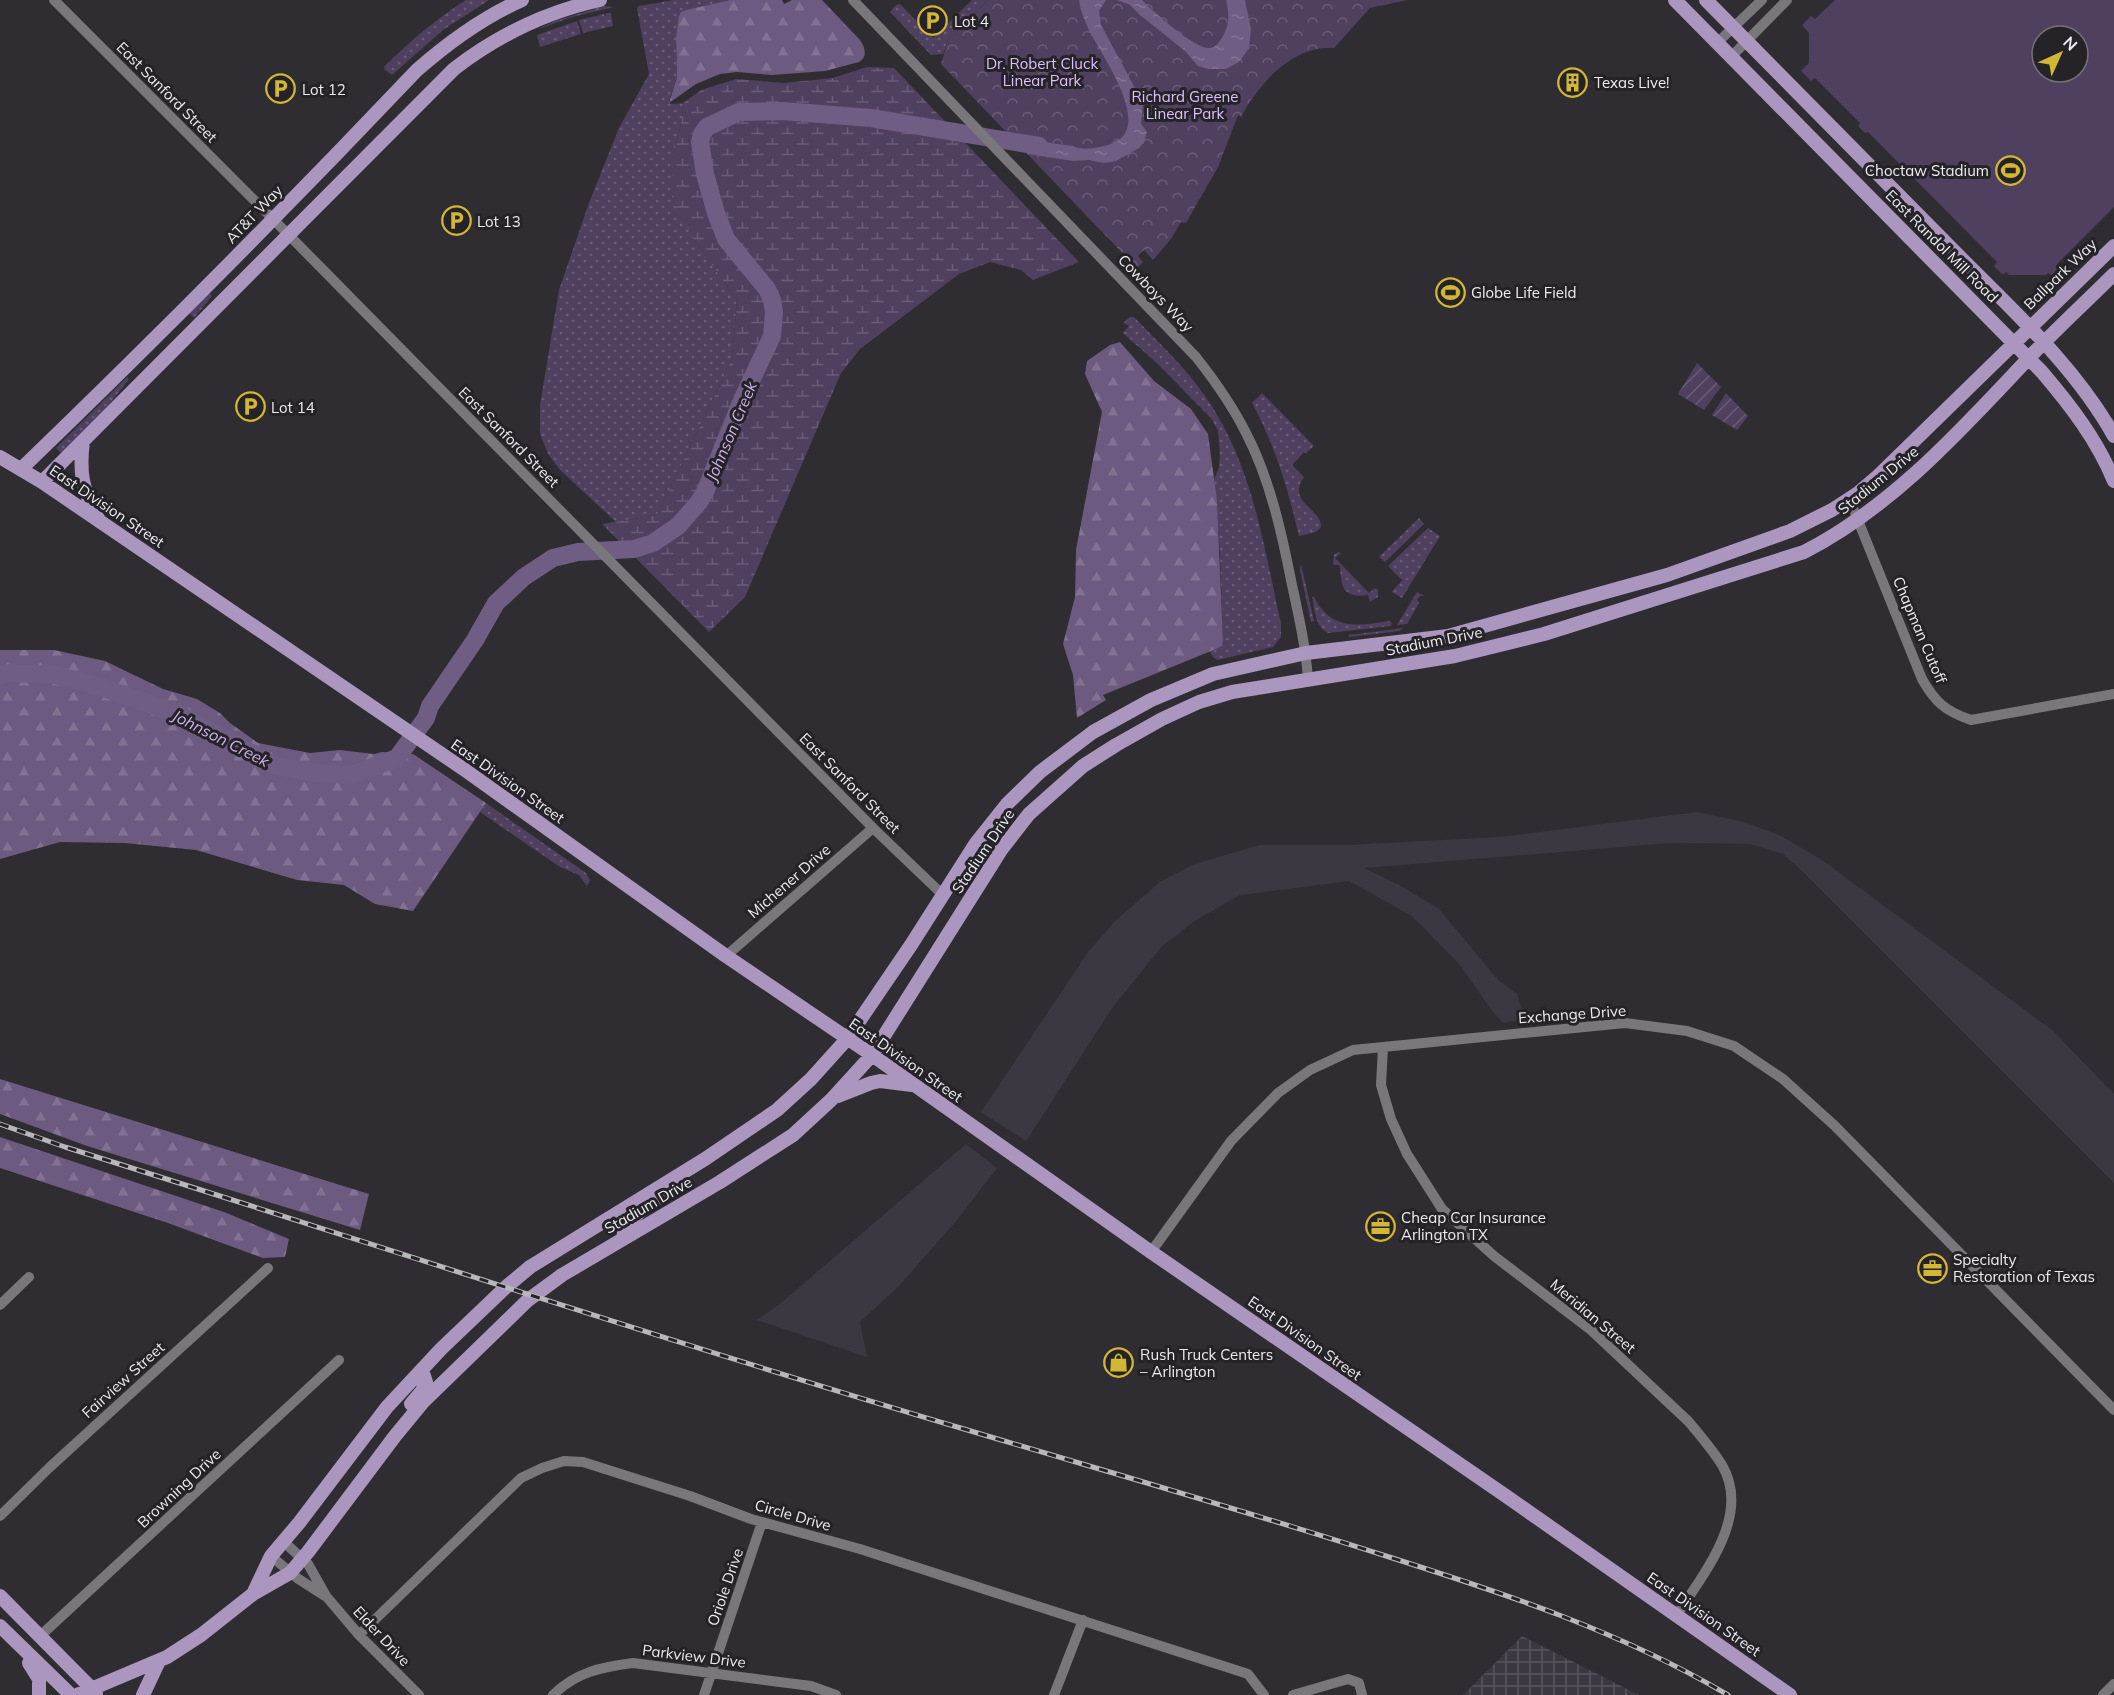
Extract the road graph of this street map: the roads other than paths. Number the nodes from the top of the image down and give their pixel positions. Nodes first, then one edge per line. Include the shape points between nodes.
1 (54, 0) edge
2 (522, 0) edge
3 (600, 0) edge
4 (853, 0) edge
5 (1674, 0) edge
6 (1706, 0) edge
7 (1762, 0) edge
8 (1786, 0) edge
9 (1734, 27) junction
10 (1746, 40) junction
11 (1717, 43) junction
12 (1731, 57) junction
13 (273, 219) junction
14 (288, 234) junction
15 (2114, 246) edge
16 (2114, 274) edge
17 (2029, 327) junction
18 (2014, 342) junction
19 (2044, 343) junction
20 (2029, 358) junction
21 (2114, 436) edge
22 (83, 441) junction
23 (0, 457) edge
24 (21, 469) junction
25 (2114, 481) edge
26 (42, 482) junction
27 (1849, 498) junction
28 (99, 520) junction
29 (1857, 520) junction
30 (1667, 574) junction
31 (1672, 593) junction
32 (1306, 653) junction
33 (1308, 680) junction
34 (2114, 694) edge
35 (1071, 748) junction
36 (1083, 766) junction
37 (873, 828) junction
38 (943, 896) junction
39 (726, 956) junction
40 (847, 1039) junction
41 (1383, 1047) junction
42 (872, 1055) junction
43 (914, 1085) junction
44 (831, 1100) junction
45 (689, 1169) junction
46 (623, 1239) junction
47 (1151, 1252) junction
48 (268, 1268) dead end
49 (29, 1277) dead end
50 (0, 1305) edge
51 (339, 1360) dead end
52 (422, 1370) junction
53 (2114, 1410) edge
54 (377, 1460) junction
55 (0, 1516) edge
56 (762, 1522) junction
57 (284, 1542) junction
58 (271, 1556) junction
59 (303, 1558) junction
60 (290, 1573) junction
61 (253, 1594) junction
62 (0, 1596) edge
63 (326, 1596) junction
64 (1677, 1615) junction
65 (1083, 1620) junction
66 (1, 1627) edge
67 (359, 1635) junction
68 (39, 1637) junction
69 (159, 1661) junction
70 (711, 1673) junction
71 (2114, 1684) edge
72 (94, 1692) edge
73 (39, 1695) edge
74 (71, 1695) edge
75 (77, 1695) edge
76 (143, 1695) edge
77 (419, 1695) edge
78 (553, 1695) edge
79 (704, 1695) edge
80 (836, 1695) edge
81 (1054, 1695) edge
82 (1264, 1695) edge
83 (1293, 1695) edge
84 (1362, 1695) edge
85 (1790, 1695) edge
86 (2103, 1695) edge

1 - 13 street, East Sanford Street
2 - 13 main road, AT&T Way via 482,20 431,57
3 - 14 main road via 557,11 522,26 454,69
4 - 32 street, Cowboys Way via 1196,357 1221,388 1260,465 1284,545
5 - 11 main road, East Randol Mill Road
6 - 9 main road, East Randol Mill Road
7 - 9 street
8 - 10 street
9 - 10 main road, East Randol Mill Road
9 - 11 street
10 - 12 street
10 - 17 main road, East Randol Mill Road
11 - 12 main road, East Randol Mill Road
12 - 18 main road, East Randol Mill Road
13 - 14 street, East Sanford Street
13 - 24 main road, AT&T Way
14 - 22 main road
14 - 37 street, East Sanford Street
15 - 17 main road, Ballpark Way
16 - 19 main road
17 - 18 main road, Stadium Drive
17 - 19 main road, East Randol Mill Road
18 - 20 main road, East Randol Mill Road
18 - 27 main road, Stadium Drive via 1878,476
19 - 20 main road, Stadium Drive
19 - 21 main road, East Randol Mill Road via 2087,394
20 - 25 main road, East Randol Mill Road via 2090,433
20 - 29 main road, Stadium Drive via 1935,456
22 - 26 main road
22 - 28 main road via 80,476
23 - 24 main road, East Division Street
24 - 26 main road, East Division Street
26 - 28 main road, East Division Street
27 - 29 street, Chapman Cutoff
27 - 30 main road, Stadium Drive via 1790,531
28 - 39 main road, East Division Street via 465,770
29 - 31 main road, Stadium Drive via 1804,552
29 - 34 street, Chapman Cutoff via 1922,679 1931,696 1954,714 1971,720
30 - 31 main road
30 - 32 main road, Stadium Drive via 1448,636
31 - 33 main road, Stadium Drive via 1544,634 1455,656
32 - 33 street, Cowboys Way
32 - 35 main road, Stadium Drive via 1213,675 1151,700
33 - 36 main road, Stadium Drive via 1243,690 1199,702 1152,724
35 - 36 main road
35 - 38 main road, Stadium Drive via 1007,804 976,843
36 - 42 main road, Stadium Drive via 1029,814 1001,850
37 - 38 street, East Sanford Street
37 - 39 street, Michener Drive
38 - 40 main road, Stadium Drive
39 - 40 main road, East Division Street
40 - 42 main road, East Division Street
40 - 45 main road, Stadium Drive via 777,1110
41 - 47 street, Exchange Drive via 1353,1050 1310,1070 1278,1093 1231,1141
41 - 53 street, Exchange Drive via 1625,1023 1687,1031 1734,1046 1783,1079 1834,1126
41 - 64 street, Meridian Street via 1381,1085 1391,1119 1407,1154 1442,1209 1494,1256 1591,1330 1688,1421 1722,1466 1730,1497 1728,1526 1721,1547
42 - 43 main road, East Division Street
42 - 44 main road, Stadium Drive
43 - 44 main road via 880,1081
43 - 47 main road, East Division Street
44 - 46 main road, Stadium Drive via 793,1135
45 - 46 main road via 632,1218
45 - 52 main road, Stadium Drive via 530,1267
46 - 54 main road, Stadium Drive via 528,1300 423,1402
47 - 64 main road, East Division Street
48 - 55 street, Fairview Street
49 - 50 street
51 - 68 street, Browning Drive
52 - 54 main road via 426,1382 422,1391
52 - 57 main road, Stadium Drive via 387,1407
54 - 59 main road, Stadium Drive
56 - 65 street, Circle Drive
56 - 67 street, Circle Drive via 583,1462 564,1461 521,1478
56 - 70 street, Oriole Drive
57 - 58 main road, Stadium Drive
57 - 59 street, Elder Drive
58 - 60 street, Elder Drive
58 - 61 main road, Stadium Drive
59 - 60 main road, Stadium Drive
59 - 63 street, Elder Drive
60 - 61 main road, Stadium Drive
60 - 63 street, Elder Drive
61 - 69 main road, Stadium Drive via 201,1635
62 - 68 main road
63 - 67 street, Elder Drive
64 - 85 main road, East Division Street
65 - 81 street
65 - 82 street, Circle Drive via 1248,1674
66 - 73 main road via 34,1669 39,1679
66 - 74 main road
67 - 77 street, Elder Drive
68 - 72 main road
69 - 72 main road, Stadium Drive
69 - 76 main road
70 - 78 street, Parkview Drive via 633,1663 585,1673
70 - 79 street, Oriole Drive
70 - 80 street, Parkview Drive via 811,1686
71 - 86 street
72 - 75 main road, Stadium Drive
83 - 84 street via 1348,1679 1359,1683

